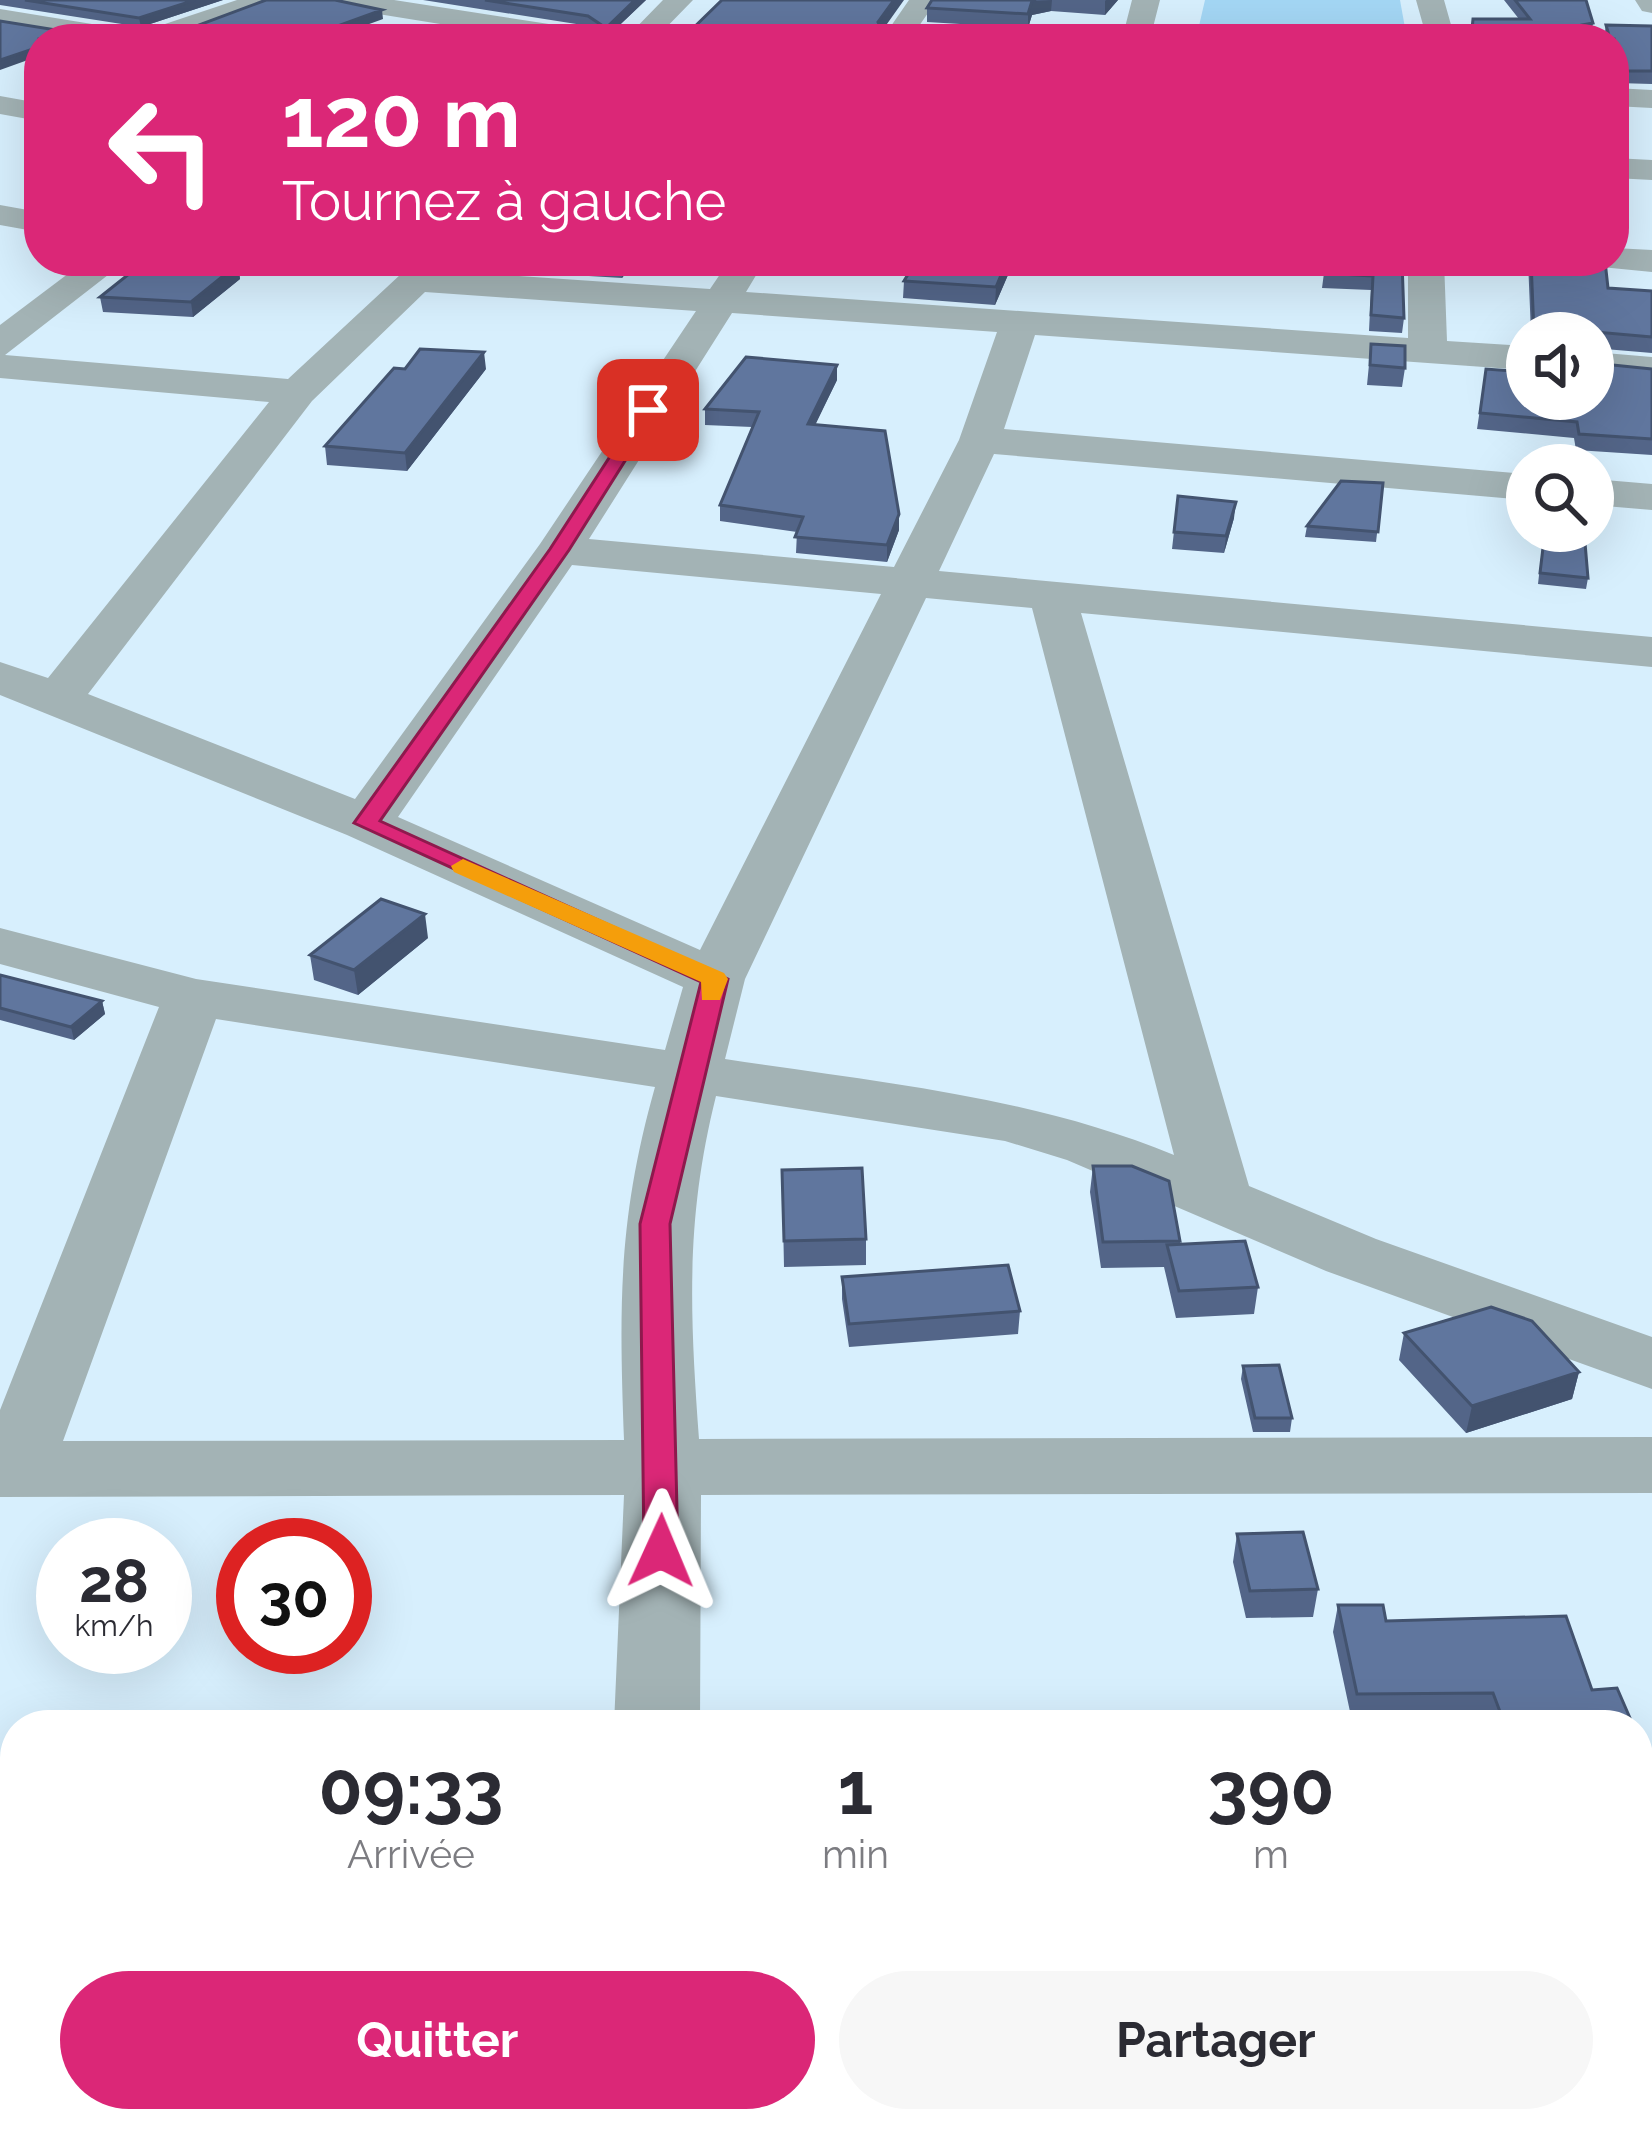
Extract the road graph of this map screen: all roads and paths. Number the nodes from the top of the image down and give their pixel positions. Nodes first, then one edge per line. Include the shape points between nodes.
1 (19, 0) edge
2 (264, 0) edge
3 (341, 0) edge
4 (458, 0) edge
5 (679, 0) edge
6 (0, 6) edge
7 (423, 13) junction
8 (0, 17) edge
9 (43, 24) edge
10 (193, 24) edge
11 (394, 24) edge
12 (493, 24) edge
13 (654, 24) edge
14 (88, 276) edge
15 (421, 276) edge
16 (632, 276) edge
17 (1426, 276) edge
18 (735, 279) edge
19 (1021, 319) junction
20 (0, 344) edge
21 (1428, 350) junction
22 (1506, 356) edge
23 (0, 366) edge
24 (1614, 366) edge
25 (1652, 369) edge
26 (298, 392) junction
27 (980, 440) junction
28 (1506, 485) edge
29 (1614, 494) edge
30 (1652, 497) edge
31 (559, 550) junction
32 (908, 582) junction
33 (1052, 596) junction
34 (1652, 652) edge
35 (0, 676) edge
36 (59, 697) junction
37 (366, 823) junction
38 (0, 946) edge
39 (715, 979) junction
40 (193, 997) junction
41 (690, 1077) junction
42 (1220, 1204) junction
43 (1652, 1364) edge
44 (663, 1464) junction
45 (1652, 1465) edge
46 (8, 1469) edge
47 (657, 1710) edge

1 - 6 street
2 - 10 street
3 - 7 street
4 - 7 street
5 - 13 street
7 - 11 street
7 - 12 street
8 - 9 street
14 - 20 street
15 - 26 street
16 - 18 street
17 - 21 street
18 - 19 street
18 - 31 street
19 - 21 street
19 - 27 street
21 - 22 street
23 - 26 street
24 - 25 street
26 - 36 street
27 - 28 street
27 - 32 street
29 - 30 street
31 - 32 street
31 - 37 street
32 - 33 street
32 - 39 street
33 - 34 street
33 - 42 street
35 - 36 street
36 - 37 street
37 - 39 street
38 - 40 street
39 - 41 street
40 - 41 street
40 - 46 street
41 - 42 street via 1012,1122 1090,1145
41 - 44 street via 655,1224
42 - 43 street
44 - 45 street
44 - 46 street
44 - 47 street

